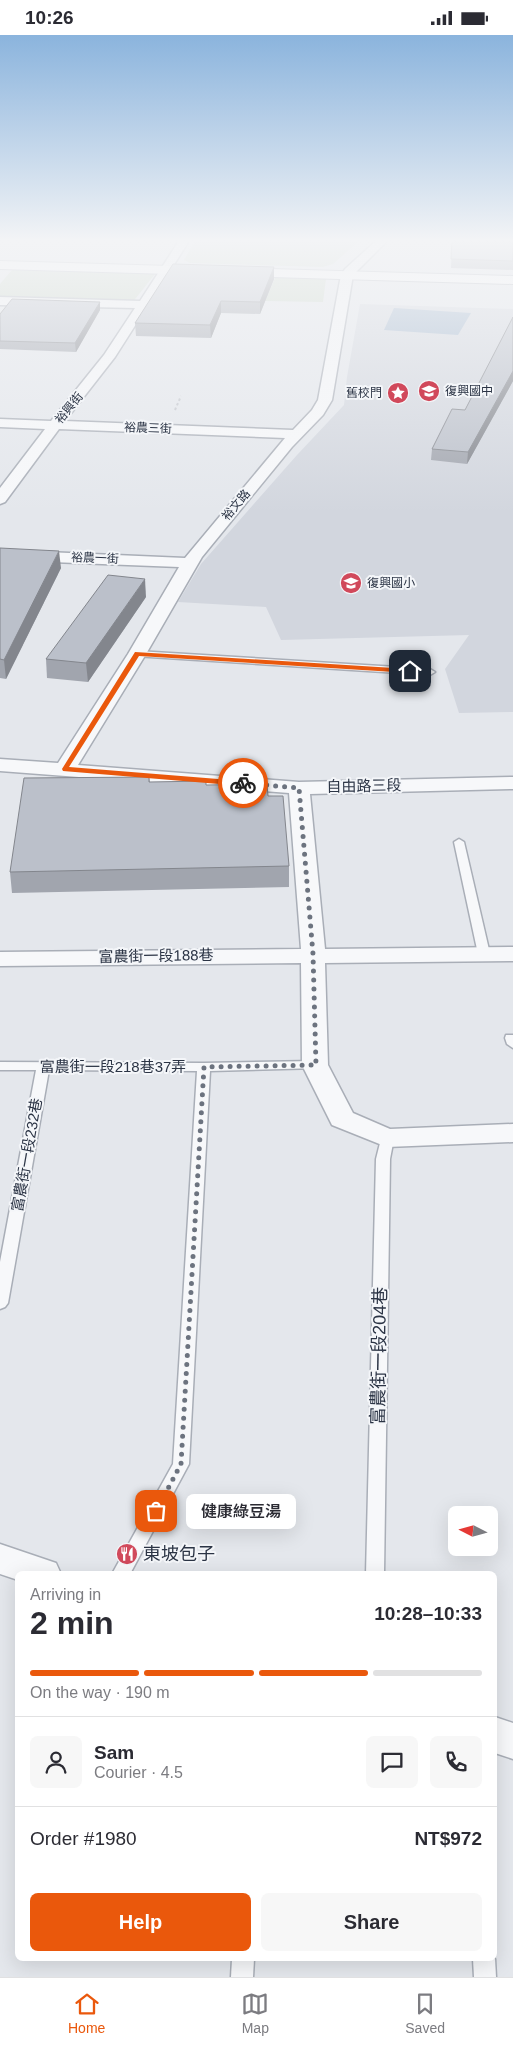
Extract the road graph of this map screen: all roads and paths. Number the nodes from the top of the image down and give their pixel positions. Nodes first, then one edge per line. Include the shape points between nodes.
1 (127, 332) edge
2 (337, 332) edge
3 (0, 423) edge
4 (55, 425) junction
5 (295, 434) junction
6 (3, 491) edge
7 (0, 555) edge
8 (189, 563) junction
9 (137, 654) junction
10 (430, 672) dead end
11 (0, 765) edge
12 (65, 769) junction
13 (513, 783) edge
14 (299, 788) junction
15 (459, 843) dead end
16 (513, 953) edge
17 (313, 954) junction
18 (484, 954) junction
19 (0, 959) edge
20 (316, 1065) junction
21 (0, 1066) edge
22 (43, 1066) junction
23 (204, 1067) junction
24 (513, 1133) edge
25 (386, 1138) junction
26 (0, 1303) edge
27 (2, 1564) edge
28 (31, 1571) edge
29 (123, 1571) edge
30 (375, 1571) edge
31 (497, 1736) edge
32 (513, 1741) edge
33 (243, 1961) edge
34 (484, 1961) edge
35 (242, 1977) edge
36 (485, 1977) edge

1 - 4 street, 裕興街
2 - 5 street, 裕文路 via 325,400 318,412
3 - 4 street, 裕農三街
4 - 5 street, 裕農三街
4 - 6 street, 裕興街
5 - 8 street, 裕文路
7 - 8 street, 裕農一街
8 - 9 street, 裕文路
9 - 10 lane
9 - 12 street, 裕文路
11 - 12 street, 自由路三段
12 - 14 street, 自由路三段
13 - 14 street, 自由路三段
14 - 17 street
15 - 18 lane
16 - 18 street, 富農街一段188巷
17 - 18 street, 富農街一段188巷
17 - 19 street, 富農街一段188巷
17 - 20 street
20 - 23 lane, 富農街一段218巷37弄
20 - 25 street via 342,1119
21 - 22 lane, 富農街一段218巷37弄
22 - 23 lane, 富農街一段218巷37弄
22 - 26 lane, 富農街一段232巷
23 - 29 lane via 181,1464
24 - 25 street
25 - 30 lane, 富農街一段204巷
27 - 28 street
31 - 32 street
33 - 35 lane
34 - 36 lane

